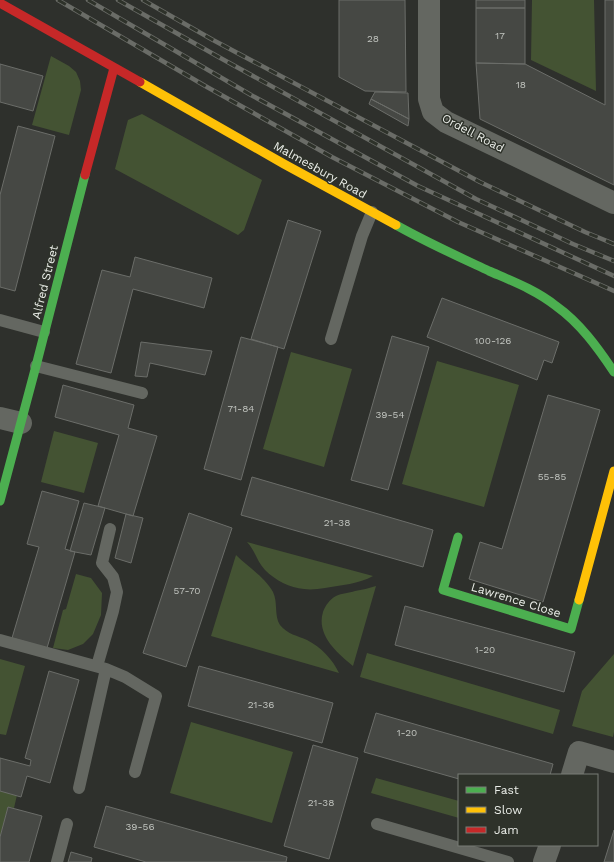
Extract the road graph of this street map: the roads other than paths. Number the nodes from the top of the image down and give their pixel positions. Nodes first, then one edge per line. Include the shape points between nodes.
1 (429, 0) edge
2 (0, 3) edge
3 (114, 68) junction
4 (614, 203) edge
5 (372, 212) junction
6 (0, 320) edge
7 (44, 332) junction
8 (331, 339) dead end
9 (36, 366) junction
10 (614, 372) edge
11 (142, 393) dead end
12 (0, 418) edge
13 (21, 422) junction
14 (614, 471) edge
15 (0, 501) edge
16 (110, 529) dead end
17 (458, 537) dead end
18 (0, 640) edge
19 (102, 668) junction
20 (614, 762) edge
21 (135, 772) dead end
22 (572, 774) edge
23 (79, 788) dead end
24 (67, 824) dead end
25 (377, 824) dead end
26 (550, 846) edge
27 (57, 862) edge
28 (508, 862) edge
29 (544, 862) edge

1 - 4 street, Ordell Road via 429,99 433,112 446,122
2 - 3 street, Malmesbury Road
3 - 5 street, Malmesbury Road
3 - 7 street, Alfred Street
5 - 8 lane via 362,236
5 - 10 street, Malmesbury Road via 437,246 532,290 557,306 584,331
6 - 7 lane
7 - 9 street, Alfred Street
9 - 11 lane
9 - 13 street, Alfred Street
12 - 13 street
13 - 15 street, Alfred Street
14 - 17 street, Lawrence Close via 571,629 443,590
16 - 19 lane via 102,563 113,576 117,592
18 - 19 lane
19 - 21 lane via 125,677 156,696
19 - 23 lane
20 - 22 street via 579,752
24 - 27 lane
25 - 28 lane
26 - 29 street

